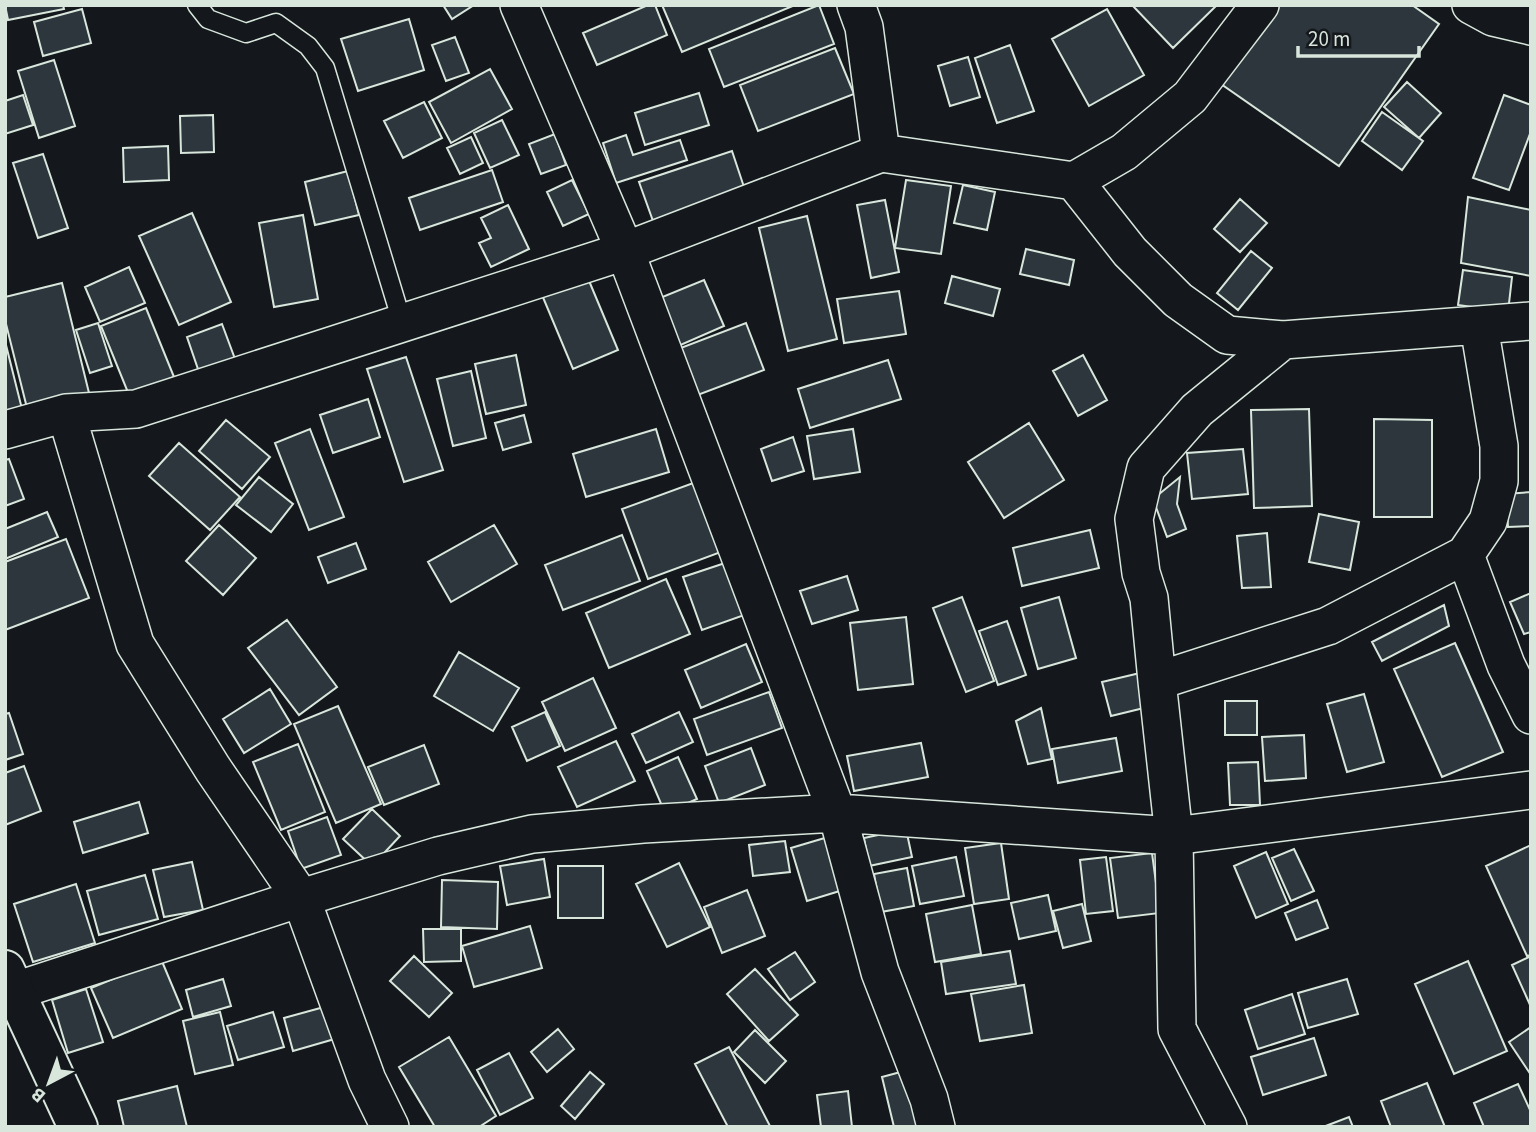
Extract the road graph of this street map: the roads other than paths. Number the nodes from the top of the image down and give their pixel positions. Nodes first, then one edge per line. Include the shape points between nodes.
1 (197, 5) edge
2 (519, 5) edge
3 (856, 5) edge
4 (1260, 5) edge
5 (1471, 5) edge
6 (1531, 26) edge
7 (881, 153) junction
8 (1074, 180) junction
9 (625, 251) junction
10 (1531, 321) edge
11 (402, 322) junction
12 (1479, 326) junction
13 (1283, 341) junction
14 (66, 413) junction
15 (5, 430) edge
16 (1465, 555) junction
17 (1157, 681) junction
18 (1531, 715) edge
19 (1531, 790) edge
20 (836, 813) junction
21 (1174, 836) junction
22 (301, 898) junction
23 (9, 986) edge
24 (78, 1127) edge
25 (390, 1127) edge
26 (936, 1127) edge
27 (1228, 1127) edge

1 - 11 lane via 208,19 246,33 276,23 308,46 325,68
2 - 9 street
3 - 7 street via 864,27
4 - 8 street via 1190,97 1124,152
5 - 6 street via 1493,17
7 - 8 street
7 - 9 street
8 - 13 street via 1130,252 1178,300 1227,335
9 - 11 street
9 - 20 street
10 - 12 street
11 - 14 street via 135,409
12 - 13 street
12 - 16 street via 1499,446 1499,481 1489,521
13 - 17 street via 1197,410 1146,468 1134,519 1149,598
14 - 15 street
14 - 22 street via 135,645
16 - 17 street via 1328,626
16 - 18 street via 1506,665
17 - 21 street
19 - 21 street
20 - 21 street
20 - 22 street via 532,834 439,856
20 - 26 street via 880,972
21 - 27 street via 1177,1029
22 - 23 street
22 - 25 street via 367,1080
23 - 24 street

